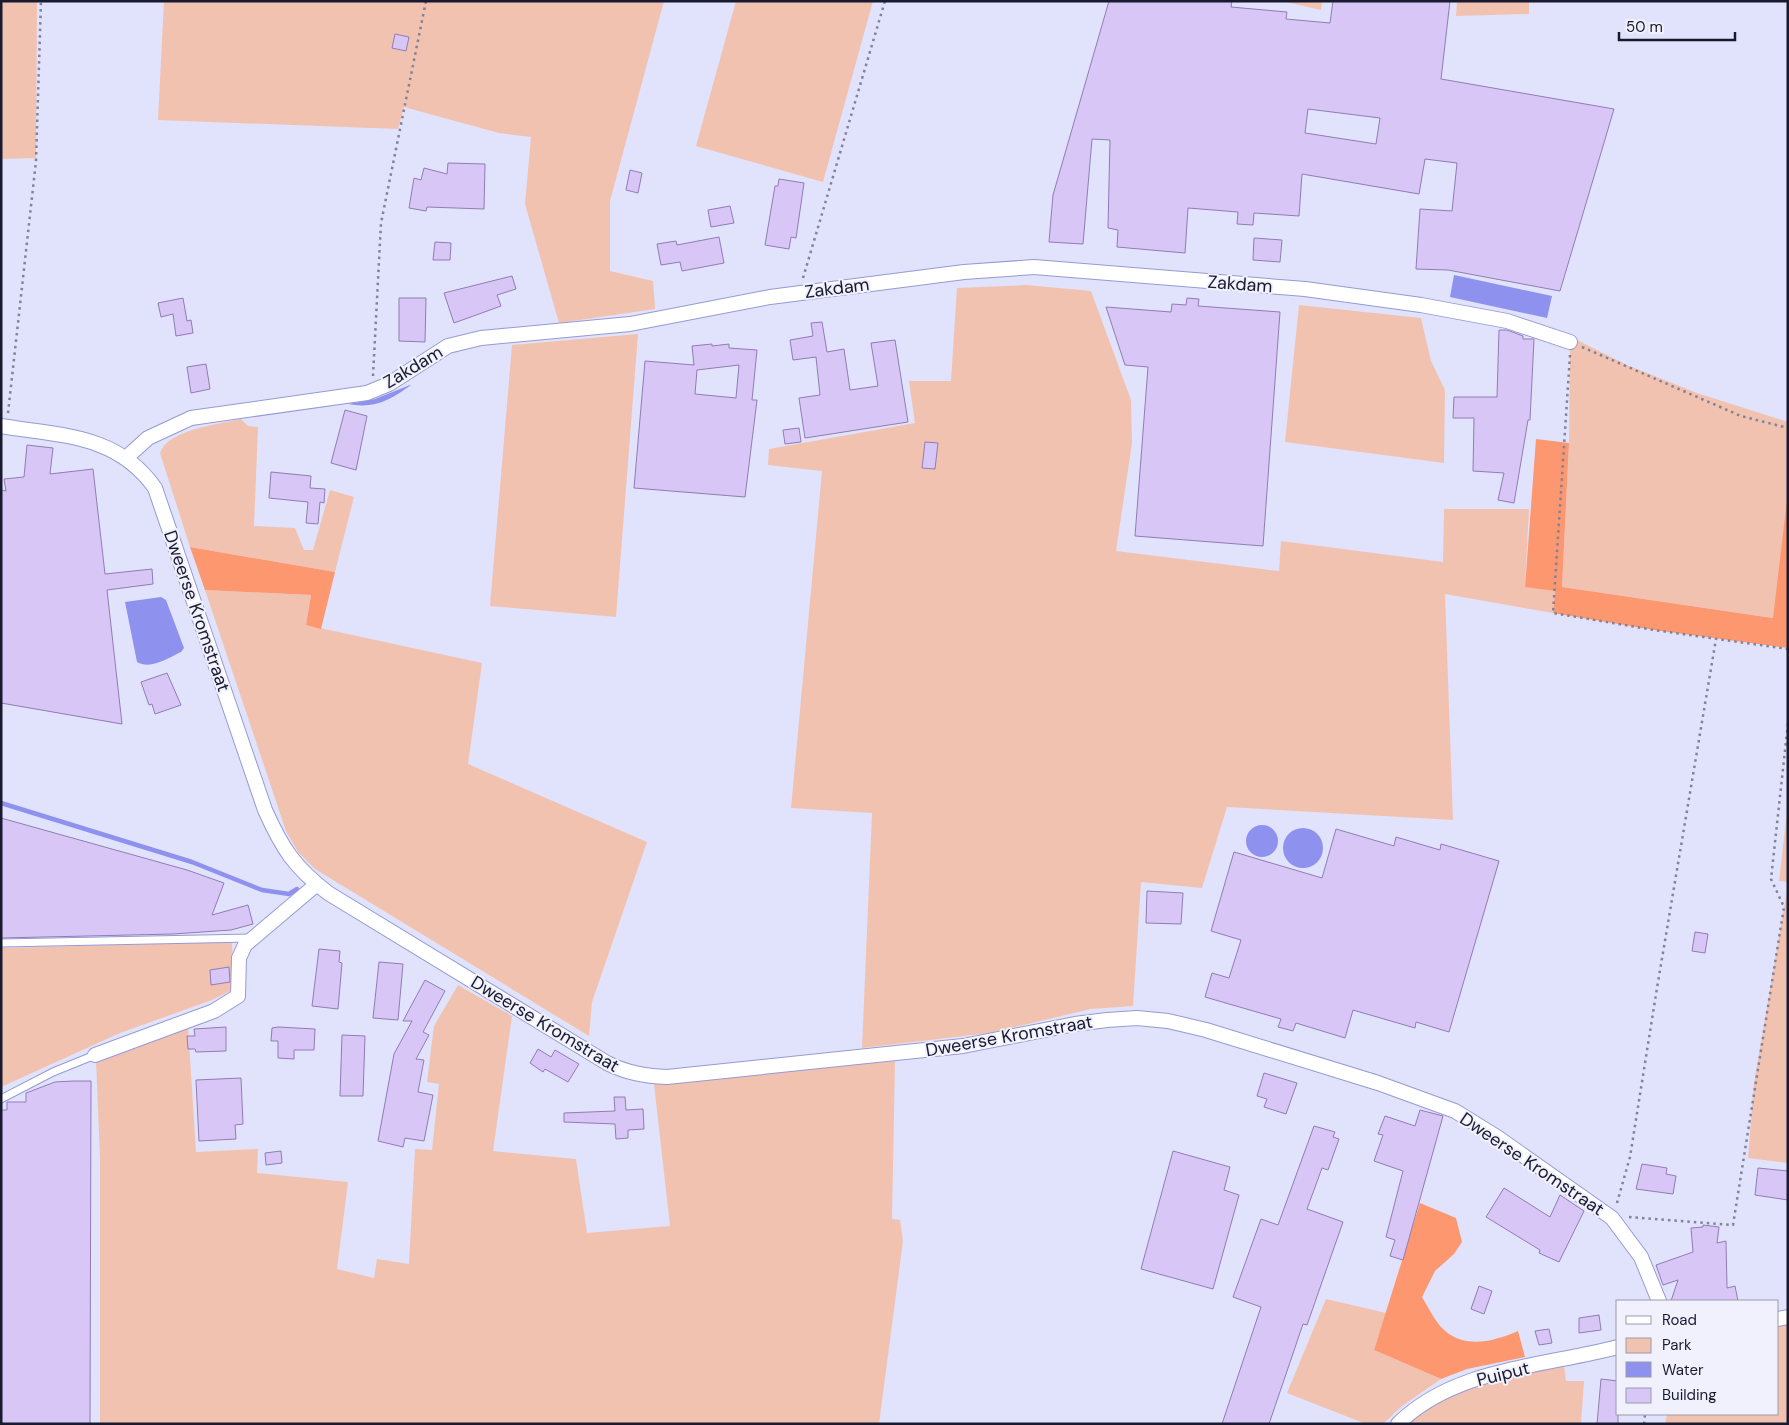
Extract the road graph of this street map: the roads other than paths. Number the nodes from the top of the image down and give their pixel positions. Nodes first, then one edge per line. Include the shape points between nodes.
1 (1570, 342) road end
2 (4, 426) edge
3 (127, 457) junction
4 (317, 884) junction
5 (254, 938) junction
6 (1, 943) edge
7 (95, 1055) joint
8 (1, 1099) edge
9 (1659, 1300) edge
10 (1616, 1347) edge
11 (1398, 1424) edge

1 - 3 street, Zakdam via 1507,321 1305,289 1034,267 964,272 770,297 630,324 481,338 448,346 389,384 373,390 191,418 148,438
2 - 3 street, Dweerse Kromstraat via 81,439 107,446
3 - 4 street, Dweerse Kromstraat via 143,471 158,497 265,810 281,845
4 - 5 street
4 - 9 street, Dweerse Kromstraat via 599,1058 624,1071 645,1076 667,1077 963,1046 1075,1024 1137,1018 1206,1030 1378,1082 1455,1111 1612,1218 1641,1257
5 - 6 lane
5 - 7 street via 245,945 239,958 238,996 214,1011
7 - 8 lane
10 - 11 street, Puiput via 1456,1386

